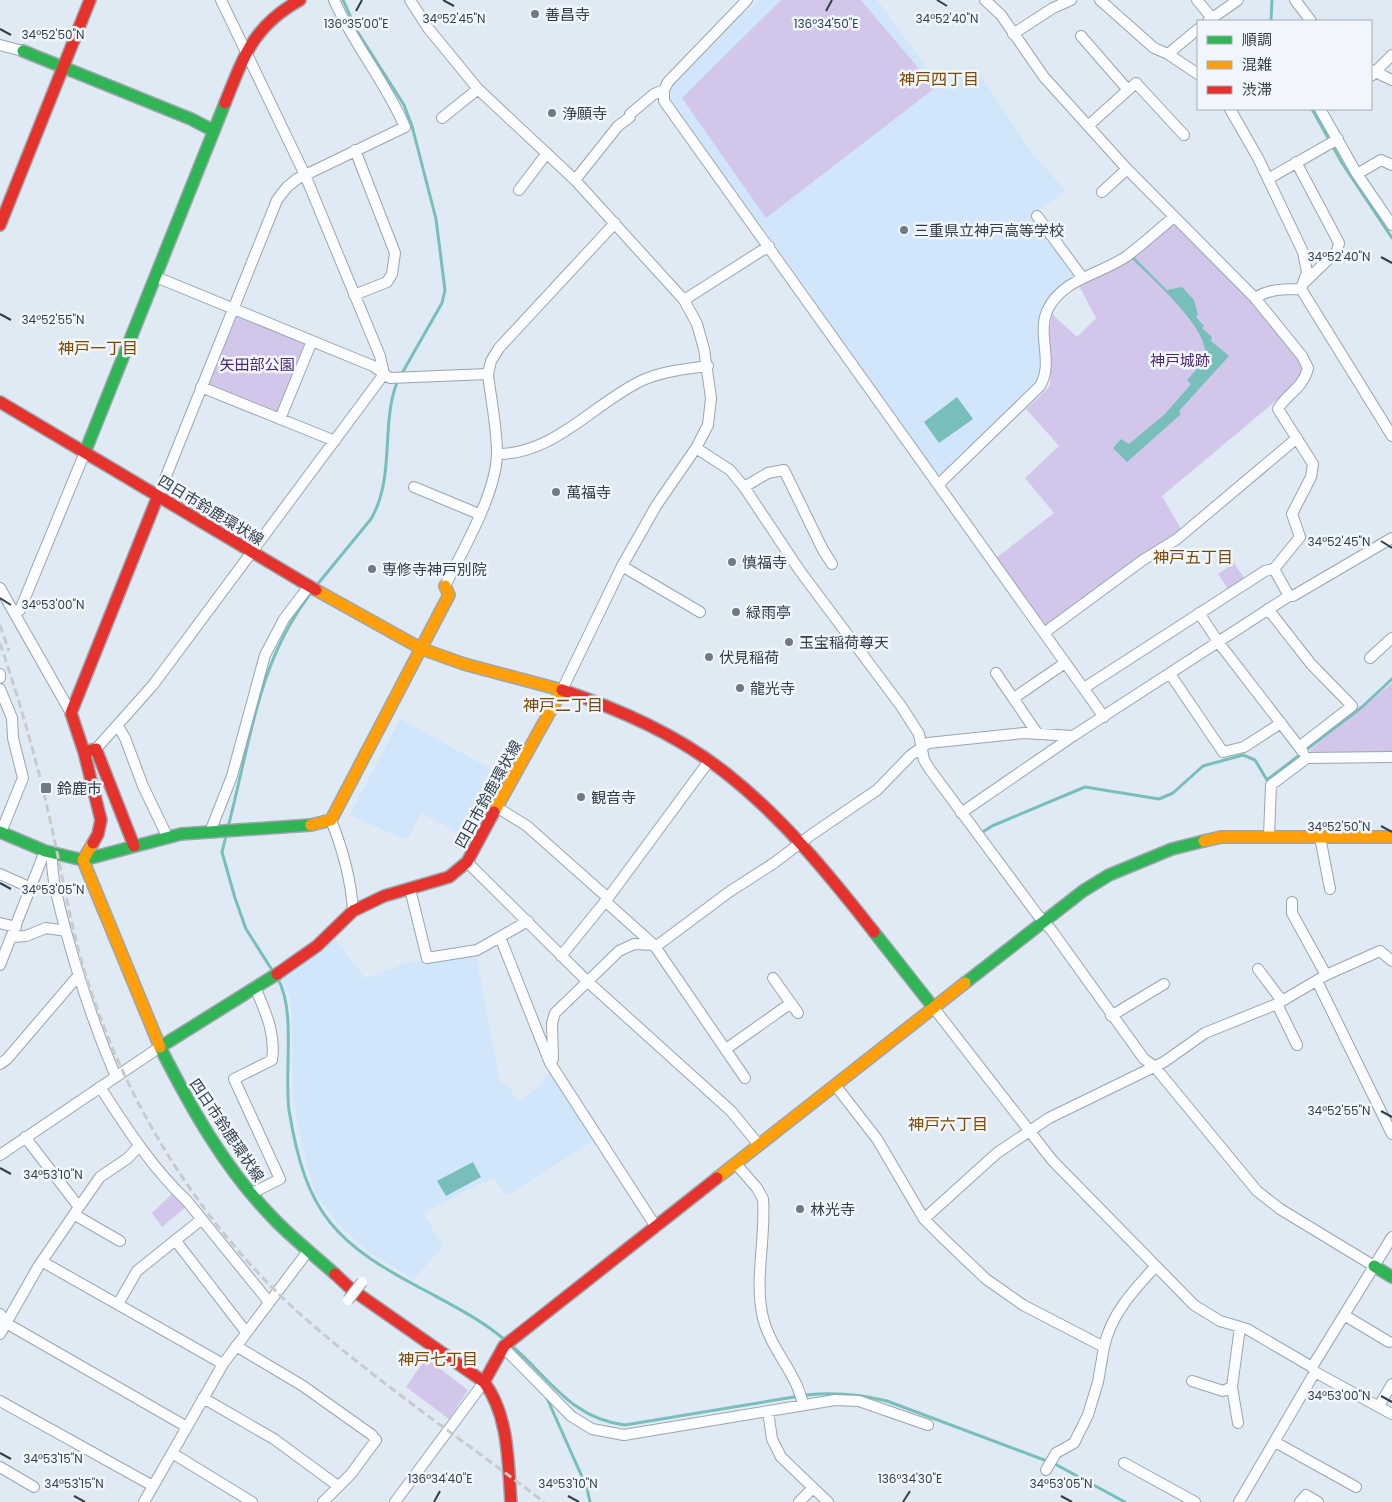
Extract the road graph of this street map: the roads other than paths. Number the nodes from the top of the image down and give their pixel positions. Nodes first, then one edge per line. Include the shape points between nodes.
1 (90, 0) edge
2 (221, 0) edge
3 (300, 0) edge
4 (334, 0) edge
5 (410, 0) edge
6 (986, 0) edge
7 (1071, 0) edge
8 (1100, 0) edge
9 (1197, 0) edge
10 (1238, 0) edge
11 (1295, 0) edge
12 (745, 1) edge
13 (1210, 20) edge
14 (1310, 20) edge
15 (1197, 30) edge
16 (1013, 34) junction
17 (1081, 36) dead end
18 (0, 45) edge
19 (23, 51) joint
20 (245, 52) junction
21 (1168, 54) junction
22 (1392, 55) edge
23 (63, 67) junction
24 (1197, 73) edge
25 (1373, 73) edge
26 (1392, 80) edge
27 (478, 89) junction
28 (664, 90) junction
29 (1128, 90) junction
30 (1231, 110) edge
31 (1320, 110) edge
32 (442, 118) dead end
33 (1088, 125) junction
34 (214, 131) junction
35 (1184, 135) dead end
36 (1333, 142) junction
37 (355, 150) junction
38 (547, 153) junction
39 (1296, 162) junction
40 (1392, 165) edge
41 (1127, 169) junction
42 (1357, 174) junction
43 (304, 175) junction
44 (1268, 179) junction
45 (575, 180) junction
46 (519, 190) dead end
47 (1102, 192) dead end
48 (1037, 216) dead end
49 (1174, 217) junction
50 (615, 223) junction
51 (0, 225) edge
52 (1392, 225) edge
53 (769, 246) junction
54 (156, 277) junction
55 (1082, 277) junction
56 (1303, 286) junction
57 (354, 295) junction
58 (1255, 298) junction
59 (684, 300) junction
60 (232, 308) junction
61 (312, 341) junction
62 (708, 366) junction
63 (488, 374) junction
64 (388, 376) junction
65 (201, 387) junction
66 (0, 402) edge
67 (280, 419) junction
68 (1392, 436) edge
69 (1297, 438) junction
70 (335, 441) junction
71 (696, 448) junction
72 (85, 452) junction
73 (497, 454) junction
74 (939, 484) junction
75 (414, 487) dead end
76 (744, 487) junction
77 (158, 496) junction
78 (479, 514) junction
79 (1392, 538) edge
80 (252, 552) junction
81 (832, 564) dead end
82 (622, 566) junction
83 (1274, 569) junction
84 (445, 586) joint
85 (0, 588) edge
86 (312, 588) junction
87 (1289, 596) junction
88 (1268, 609) junction
89 (700, 612) dead end
90 (15, 613) junction
91 (1199, 613) junction
92 (1044, 633) junction
93 (1392, 638) edge
94 (1219, 643) junction
95 (422, 649) junction
96 (1370, 658) dead end
97 (1065, 663) junction
98 (996, 673) dead end
99 (1170, 674) junction
100 (1084, 688) junction
101 (562, 690) junction
102 (1, 694) edge
103 (1014, 698) junction
104 (71, 713) junction
105 (1104, 717) junction
106 (1281, 723) junction
107 (118, 726) junction
108 (1037, 733) junction
109 (1073, 736) junction
110 (922, 747) junction
111 (1299, 748) junction
112 (96, 750) junction
113 (84, 752) junction
114 (1392, 757) edge
115 (1308, 758) junction
116 (709, 761) junction
117 (498, 808) junction
118 (961, 813) junction
119 (332, 820) junction
120 (1, 832) edge
121 (213, 832) junction
122 (167, 836) junction
123 (1269, 836) junction
124 (1320, 837) junction
125 (1392, 837) edge
126 (799, 844) junction
127 (134, 846) junction
128 (49, 852) junction
129 (83, 860) junction
130 (467, 862) junction
131 (0, 874) edge
132 (31, 888) junction
133 (410, 889) junction
134 (1330, 889) dead end
135 (606, 900) junction
136 (1292, 902) dead end
137 (353, 911) junction
138 (528, 921) junction
139 (1043, 922) junction
140 (0, 923) edge
141 (66, 930) junction
142 (14, 932) junction
143 (500, 937) junction
144 (654, 945) junction
145 (561, 956) junction
146 (1392, 961) edge
147 (0, 964) edge
148 (1258, 969) dead end
149 (78, 976) junction
150 (773, 978) dead end
151 (1321, 978) junction
152 (587, 981) junction
153 (259, 984) junction
154 (1164, 984) dead end
155 (791, 1002) junction
156 (1279, 1003) junction
157 (933, 1007) junction
158 (798, 1012) dead end
159 (1112, 1016) junction
160 (1298, 1045) dead end
161 (160, 1047) junction
162 (726, 1049) junction
163 (550, 1063) junction
164 (0, 1064) edge
165 (1154, 1066) junction
166 (116, 1077) junction
167 (745, 1078) dead end
168 (835, 1085) junction
169 (100, 1087) junction
170 (1029, 1132) junction
171 (1392, 1134) edge
172 (25, 1137) junction
173 (139, 1146) junction
174 (759, 1146) junction
175 (0, 1155) edge
176 (736, 1164) junction
177 (252, 1193) junction
178 (77, 1211) junction
179 (202, 1219) junction
180 (924, 1219) junction
181 (656, 1227) junction
182 (1392, 1237) edge
183 (120, 1240) dead end
184 (175, 1240) junction
185 (308, 1251) junction
186 (43, 1262) junction
187 (1374, 1266) junction
188 (1156, 1267) junction
189 (1392, 1277) edge
190 (362, 1282) dead end
191 (348, 1300) dead end
192 (269, 1302) junction
193 (118, 1304) junction
194 (1344, 1315) junction
195 (3, 1319) edge
196 (1240, 1327) junction
197 (246, 1332) junction
198 (0, 1334) edge
199 (1389, 1342) dead end
200 (236, 1346) junction
201 (504, 1346) junction
202 (1104, 1347) junction
203 (223, 1364) junction
204 (1314, 1369) junction
205 (1192, 1381) dead end
206 (484, 1382) junction
207 (1392, 1384) edge
208 (1232, 1387) junction
209 (203, 1398) junction
210 (0, 1401) edge
211 (803, 1404) junction
212 (1378, 1406) junction
213 (768, 1411) junction
214 (1392, 1414) edge
215 (1238, 1422) dead end
216 (928, 1425) dead end
217 (187, 1427) junction
218 (1275, 1442) junction
219 (172, 1453) junction
220 (1124, 1463) dead end
221 (0, 1467) edge
222 (1046, 1470) dead end
223 (34, 1486) dead end
224 (153, 1486) junction
225 (338, 1486) junction
226 (1356, 1487) dead end
227 (813, 1488) junction
228 (144, 1502) edge
229 (252, 1502) edge
230 (323, 1502) edge
231 (395, 1502) edge
232 (511, 1502) edge
233 (799, 1502) edge
234 (828, 1502) edge
235 (1195, 1502) edge
236 (1240, 1502) edge
237 (1300, 1502) edge
238 (1318, 1502) edge

1 - 23 street
2 - 20 street
3 - 20 street via 269,19 253,35
4 - 37 street via 344,25 379,75 405,127
5 - 27 street via 428,28
6 - 16 street
7 - 16 street
8 - 21 street via 1154,48
9 - 13 street
10 - 13 street
11 - 14 street
12 - 28 street
15 - 21 street
16 - 33 street via 1044,77
17 - 29 street
18 - 19 street
19 - 23 street
20 - 34 street
20 - 43 street
21 - 24 street
22 - 25 street
23 - 34 street
23 - 51 street
25 - 26 street
27 - 32 street
27 - 38 street
28 - 45 street via 654,94 618,126
28 - 53 street via 664,101
29 - 33 street
29 - 35 street via 1136,83
30 - 44 street
31 - 36 street
33 - 41 street
34 - 54 street
36 - 39 street
36 - 42 street
37 - 43 street
37 - 57 street via 395,253 392,274 387,282
38 - 45 street
38 - 46 street
39 - 44 street
39 - 56 street via 1339,243 1337,252
40 - 42 street via 1381,160
41 - 47 street
41 - 49 street
42 - 52 street
43 - 57 street
43 - 60 street via 287,187 277,200
44 - 56 street via 1303,252 1307,272
45 - 50 street
48 - 55 street
49 - 55 street via 1127,256
49 - 58 street
50 - 59 street
50 - 63 street via 499,348
53 - 59 street
53 - 74 street
54 - 60 street
54 - 72 street
55 - 74 street via 1060,294 1047,312 1044,321 1046,368 1040,386
56 - 58 street
56 - 68 street
57 - 64 street
58 - 69 street via 1308,368 1303,384 1278,409
59 - 62 street via 697,324
60 - 61 street
60 - 65 street
61 - 64 street via 374,366
61 - 67 street
62 - 71 street via 709,419
62 - 73 street via 665,372 643,380 566,430 523,450
63 - 64 street
63 - 73 street
64 - 70 street
65 - 67 street
65 - 77 street
66 - 72 street, 四日市鈴鹿環状線
67 - 70 street
69 - 83 street via 1311,458 1312,473 1292,514 1300,537
69 - 92 street via 1177,538
70 - 80 street
71 - 76 street via 730,470
71 - 82 street via 656,506
72 - 77 street, 四日市鈴鹿環状線
72 - 90 street via 20,610
73 - 78 street via 494,474
74 - 92 street
75 - 78 street
76 - 81 street via 768,473 784,470
76 - 110 street via 800,570 901,706 919,734
77 - 80 street, 四日市鈴鹿環状線
77 - 104 street
78 - 84 street
79 - 87 street
80 - 86 street, 四日市鈴鹿環状線
80 - 107 street via 153,685
82 - 89 street
82 - 101 street
83 - 87 street
83 - 91 street via 1265,571
84 - 95 street via 449,595
85 - 90 street
86 - 95 street, 四日市鈴鹿環状線
86 - 121 street via 284,619 265,655
87 - 88 street
88 - 94 street
88 - 111 street via 1311,664 1352,706
90 - 104 street
91 - 94 street
91 - 100 street
92 - 97 street
93 - 96 street
94 - 99 street
94 - 106 street
95 - 101 street, 四日市鈴鹿環状線 via 464,664
95 - 119 street
97 - 100 street
97 - 103 street
98 - 103 street
99 - 105 street
99 - 106 street via 1223,752 1244,747
100 - 105 street
101 - 116 street via 643,721
101 - 117 street, 四日市鈴鹿環状線
102 - 120 street via 12,718 13,738 23,778
103 - 108 street
104 - 113 street
105 - 109 street
106 - 111 street
107 - 112 street
107 - 122 street
108 - 109 street
108 - 110 street via 928,743
109 - 118 street
110 - 118 street via 924,760
110 - 126 street via 877,790
111 - 115 street
112 - 113 street
112 - 127 street
113 - 129 street via 101,820 98,834
114 - 115 street
115 - 123 street via 1271,785
116 - 126 street via 774,816
116 - 135 street
117 - 130 street, 四日市鈴鹿環状線
117 - 135 street via 527,826
118 - 139 street
119 - 121 street via 318,824
119 - 137 street via 342,844
120 - 128 street
121 - 122 street
122 - 127 street
123 - 124 street
123 - 139 street via 1220,837 1131,864 1083,891
124 - 125 street
124 - 134 street
126 - 144 street
126 - 157 street
127 - 129 street
128 - 129 street
128 - 132 street
128 - 141 street
129 - 161 street
130 - 133 street, 四日市鈴鹿環状線 via 449,877
130 - 138 street
131 - 132 street
132 - 142 street
133 - 137 street, 四日市鈴鹿環状線 via 384,896
133 - 143 street via 427,958 477,950
135 - 144 street
135 - 145 street
136 - 151 street via 1292,913
137 - 153 street, 四日市鈴鹿環状線 via 323,941
138 - 143 street
138 - 145 street
139 - 157 street
139 - 159 street
140 - 142 street
141 - 142 street via 46,928 26,936
141 - 149 street
142 - 147 street
143 - 163 street
144 - 152 street via 626,946
144 - 162 street
145 - 152 street
146 - 151 street via 1380,951
148 - 156 street
149 - 164 street
149 - 166 street
150 - 155 street
151 - 156 street
151 - 171 street
152 - 163 street via 555,1013 552,1023 553,1059
152 - 174 street via 731,1111
153 - 161 street, 四日市鈴鹿環状線
153 - 177 street via 271,1028 272,1060 234,1079 280,1178
154 - 159 street
155 - 158 street
155 - 162 street
156 - 160 street
156 - 165 street via 1205,1033
157 - 168 street
157 - 170 street
159 - 165 street via 1144,1059
161 - 166 street
161 - 177 street, 四日市鈴鹿環状線 via 192,1110
162 - 167 street
163 - 181 street
165 - 170 street via 1049,1118
165 - 187 street via 1257,1191 1280,1209
166 - 169 street
168 - 174 street
168 - 180 street via 877,1139
169 - 172 street
169 - 173 street
170 - 180 street via 997,1153
170 - 188 street
172 - 175 street
172 - 178 street
173 - 178 street via 128,1158 100,1177
173 - 179 street
174 - 176 street
176 - 181 street
176 - 211 street via 763,1200 760,1306 763,1319 800,1389
177 - 185 street, 四日市鈴鹿環状線
178 - 183 street
178 - 186 street
179 - 184 street
179 - 192 street
180 - 202 street via 986,1279 1023,1305
181 - 201 street
182 - 187 street
184 - 193 street via 137,1271
184 - 197 street
185 - 192 street
185 - 206 street, 四日市鈴鹿環状線 via 351,1289
186 - 193 street
186 - 195 street
187 - 189 street
187 - 194 street
188 - 196 street via 1206,1314
188 - 202 street via 1123,1303 1107,1332
190 - 191 street, bridge
192 - 197 street
193 - 203 street
194 - 199 street
194 - 204 street
195 - 198 street
195 - 217 street
196 - 204 street
196 - 208 street
197 - 200 street
200 - 203 street
200 - 225 street via 303,1386 376,1440 352,1474
201 - 206 street
201 - 213 street via 571,1416 592,1428 624,1435
202 - 222 street via 1088,1415 1074,1444 1056,1453
203 - 209 street
204 - 212 street
204 - 218 street
205 - 208 street via 1224,1391
206 - 231 street
206 - 232 street, 四日市鈴鹿環状線 via 492,1391 499,1410
207 - 212 street
208 - 215 street
209 - 217 street
209 - 225 street via 274,1439
210 - 224 street
211 - 213 street
211 - 216 street via 859,1401
212 - 214 street
213 - 227 street via 772,1439 781,1457
217 - 219 street
218 - 226 street
218 - 236 street
219 - 224 street
219 - 229 street
220 - 235 street
221 - 223 street
224 - 228 street
225 - 230 street
227 - 233 street
227 - 234 street
237 - 238 street via 1306,1495

